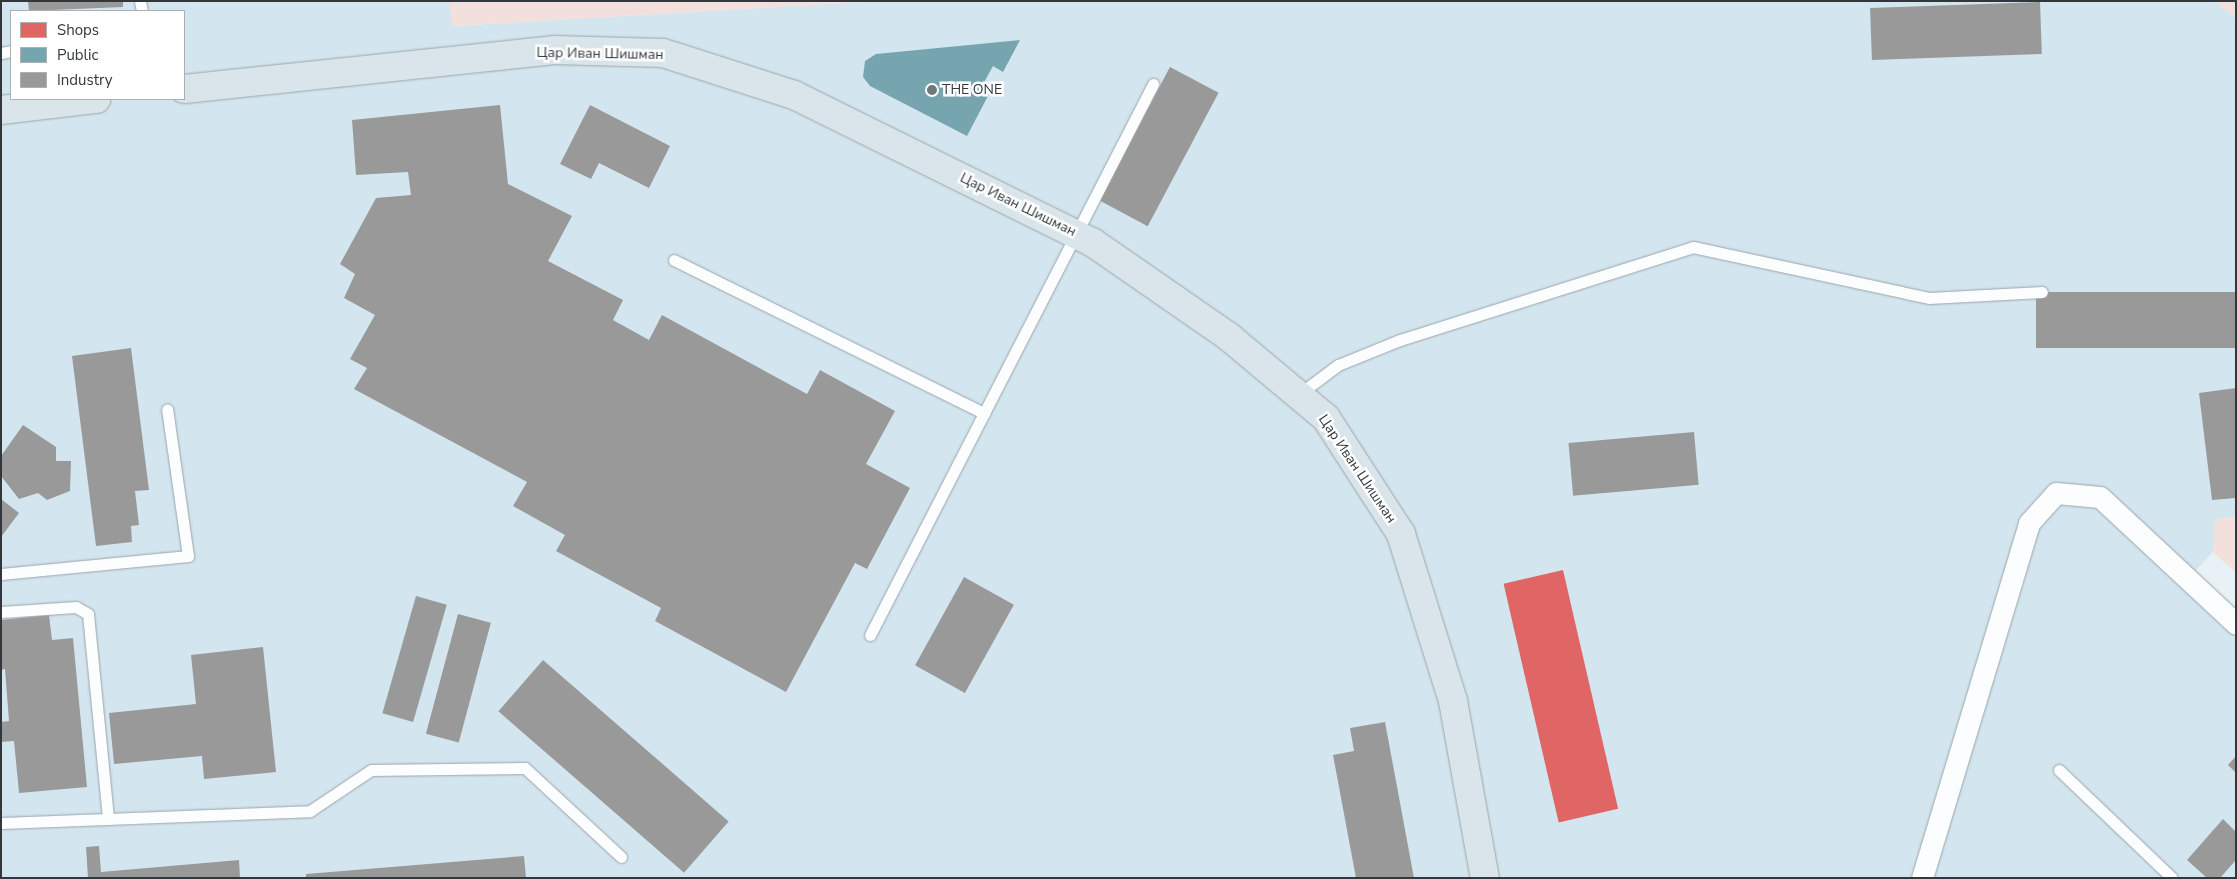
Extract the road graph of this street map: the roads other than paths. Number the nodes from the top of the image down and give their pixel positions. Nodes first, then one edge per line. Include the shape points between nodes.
1 (1153, 84) dead end
2 (185, 89) edge
3 (87, 100) edge
4 (1, 110) edge
5 (1075, 234) junction
6 (674, 260) dead end
7 (2042, 292) dead end
8 (1298, 395) junction
9 (167, 409) dead end
10 (984, 413) junction
11 (1, 574) edge
12 (1, 612) edge
13 (2236, 624) edge
14 (870, 635) dead end
15 (2059, 770) dead end
16 (108, 819) junction
17 (1, 823) edge
18 (621, 857) dead end
19 (1485, 878) edge
20 (1922, 878) edge
21 (2172, 878) edge

1 - 5 lane
2 - 5 main road, Цар Иван Шишман via 554,50 663,53 794,95
3 - 4 main road
5 - 8 main road, Цар Иван Шишман via 1229,337
5 - 10 lane
6 - 10 lane
7 - 8 lane via 1929,298 1693,247 1400,340 1338,365
8 - 19 main road, Цар Иван Шишман via 1326,418 1400,534 1453,701
9 - 11 lane via 188,556
10 - 14 lane
12 - 16 lane via 76,607 88,614
13 - 20 street via 2100,498 2056,494 2029,523
15 - 21 lane
16 - 17 lane
16 - 18 lane via 310,811 371,770 525,768

